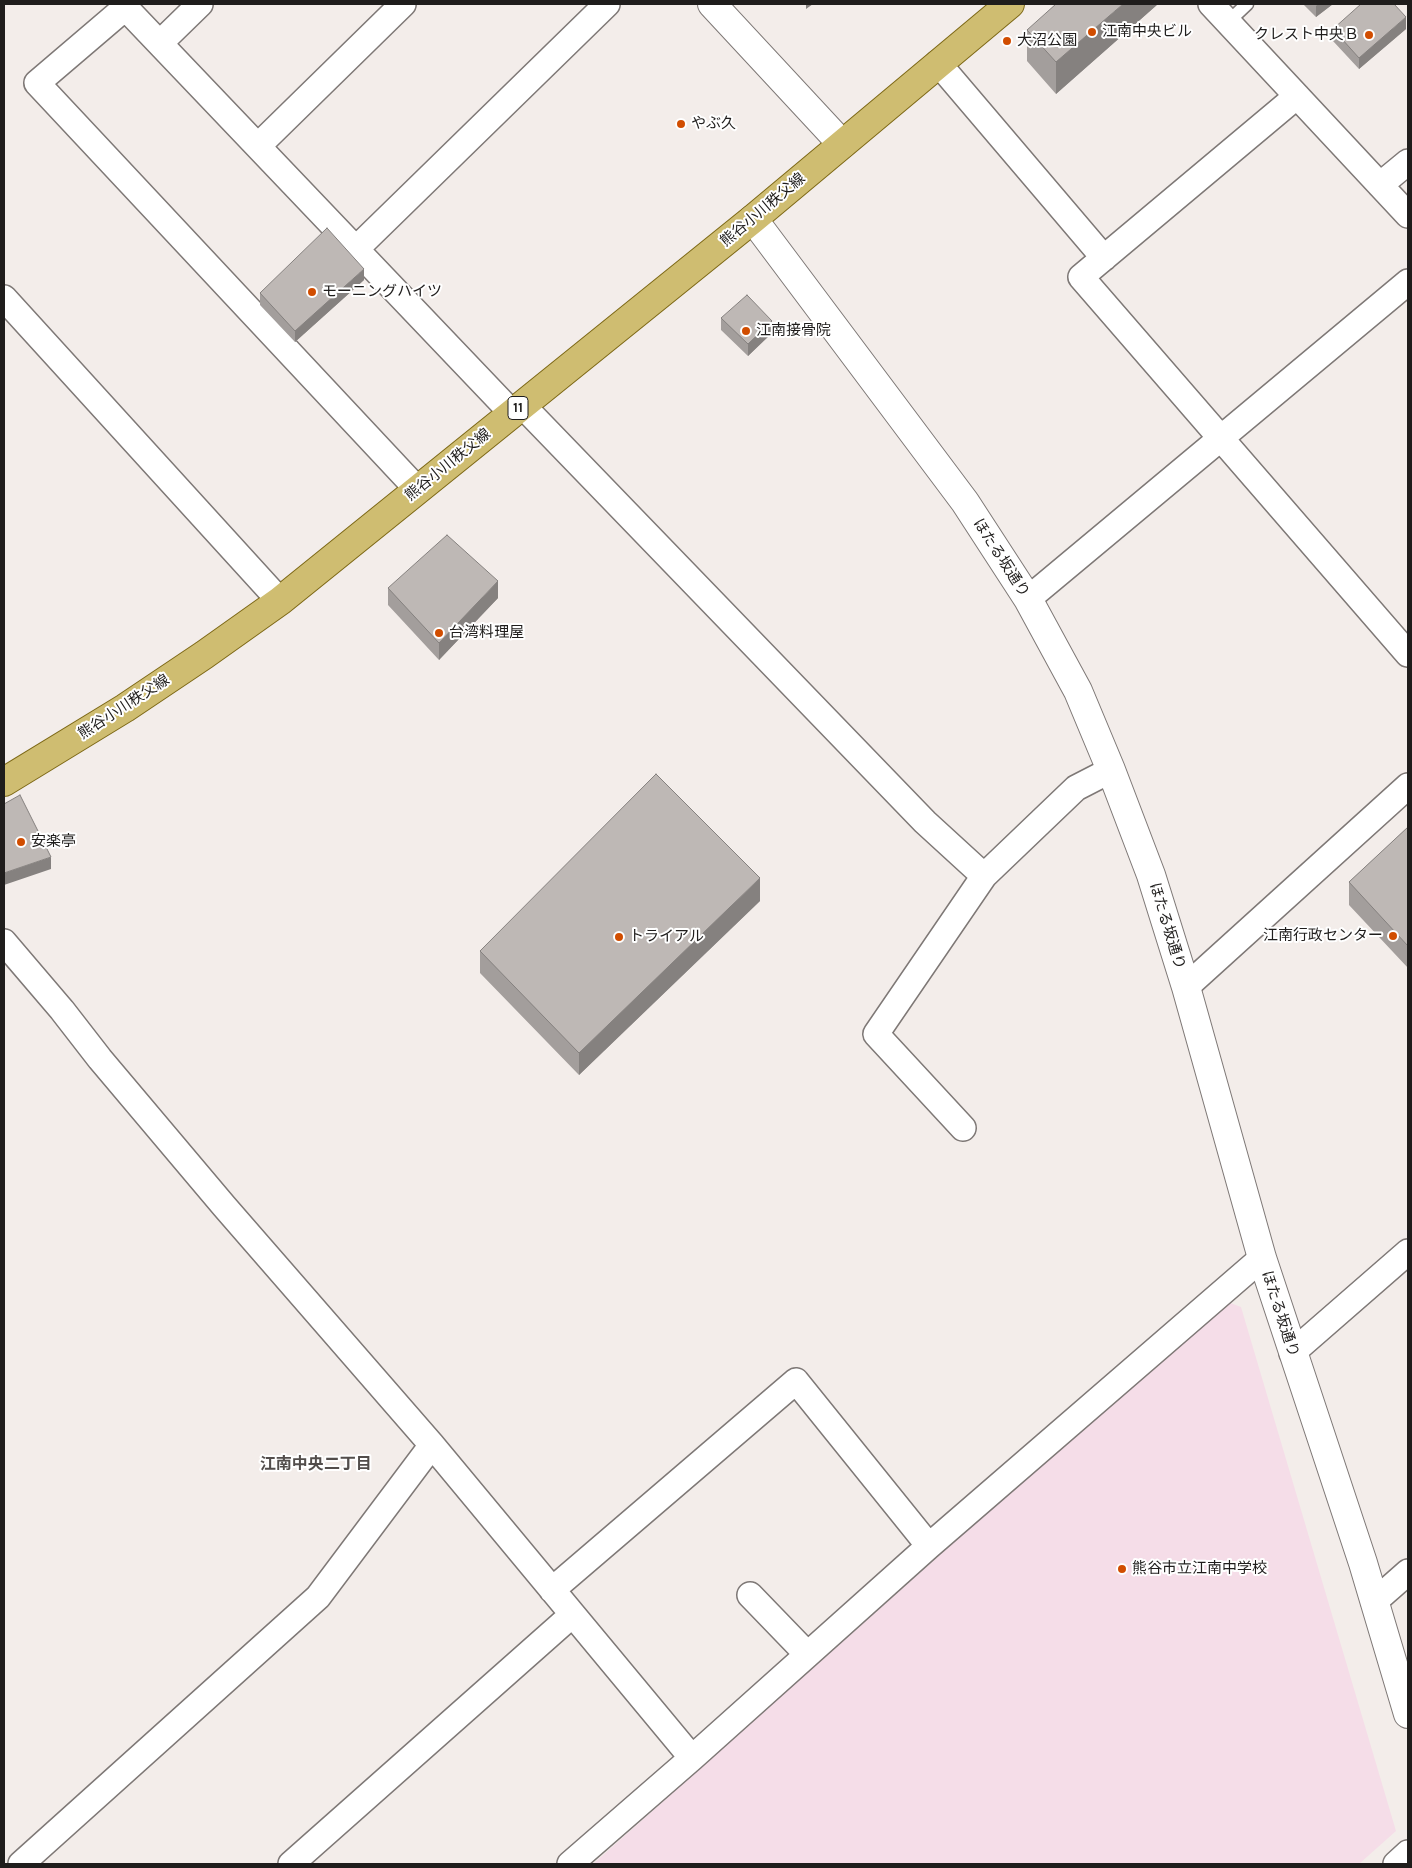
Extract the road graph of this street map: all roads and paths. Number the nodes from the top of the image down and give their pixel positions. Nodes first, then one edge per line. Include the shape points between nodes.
1 (200, 4) edge
2 (403, 4) edge
3 (607, 4) edge
4 (712, 4) edge
5 (1010, 4) edge
6 (1211, 4) edge
7 (1247, 4) edge
8 (124, 6) edge
9 (1228, 22) junction
10 (160, 43) junction
11 (938, 63) junction
12 (1297, 96) junction
13 (842, 144) junction
14 (258, 146) junction
15 (1408, 162) edge
16 (1380, 185) junction
17 (1408, 215) edge
18 (753, 219) junction
19 (356, 248) junction
20 (1104, 258) junction
21 (1408, 282) edge
22 (4, 298) edge
23 (517, 409) junction
24 (1220, 437) junction
25 (418, 490) junction
26 (1028, 599) junction
27 (280, 601) junction
28 (1408, 654) edge
29 (1111, 770) junction
30 (4, 782) edge
31 (1408, 786) edge
32 (984, 876) junction
33 (4, 942) edge
34 (1186, 987) junction
35 (963, 1128) dead end
36 (1408, 1252) edge
37 (1262, 1258) junction
38 (1292, 1353) junction
39 (432, 1445) junction
40 (929, 1546) junction
41 (1408, 1572) edge
42 (552, 1590) junction
43 (750, 1595) dead end
44 (1374, 1602) junction
45 (572, 1615) junction
46 (807, 1654) junction
47 (1408, 1714) edge
48 (692, 1758) junction
49 (1408, 1853) edge
50 (21, 1864) edge
51 (290, 1864) edge
52 (570, 1864) edge
53 (1396, 1864) edge

1 - 10 street
2 - 14 street
3 - 19 street
4 - 13 street
5 - 11 main road, 熊谷小川秩父線 / 11
6 - 9 street
7 - 9 lane
8 - 10 street
8 - 25 street via 37,83
9 - 12 street
10 - 14 street
11 - 13 main road, 熊谷小川秩父線 / 11
11 - 20 street
12 - 16 street
12 - 20 street
13 - 18 main road, 熊谷小川秩父線 / 11
14 - 19 street
15 - 16 street
16 - 17 street
18 - 23 main road, 熊谷小川秩父線 / 11
18 - 26 street, ほたる坂通り via 965,502
19 - 23 street
20 - 24 street via 1081,277
21 - 24 street
22 - 27 street
23 - 25 main road, 熊谷小川秩父線 / 11
23 - 32 street via 925,822
24 - 26 street
24 - 28 street
25 - 27 main road, 熊谷小川秩父線 / 11
26 - 29 street, ほたる坂通り via 1078,691
27 - 30 main road, 熊谷小川秩父線 / 11 via 125,708
29 - 32 street via 1076,788
29 - 34 street, ほたる坂通り via 1151,875
31 - 34 street
32 - 35 street via 876,1034
33 - 39 street via 224,1206
34 - 37 street, ほたる坂通り
36 - 38 street
37 - 38 street, ほたる坂通り
37 - 40 street
38 - 44 street, ほたる坂通り
39 - 42 street
39 - 50 street via 318,1597
40 - 42 street via 796,1381
40 - 46 street
41 - 44 street
42 - 45 street
43 - 46 street
44 - 47 street, ほたる坂通り
45 - 48 street
45 - 51 street
46 - 48 street
48 - 52 street
49 - 53 street

